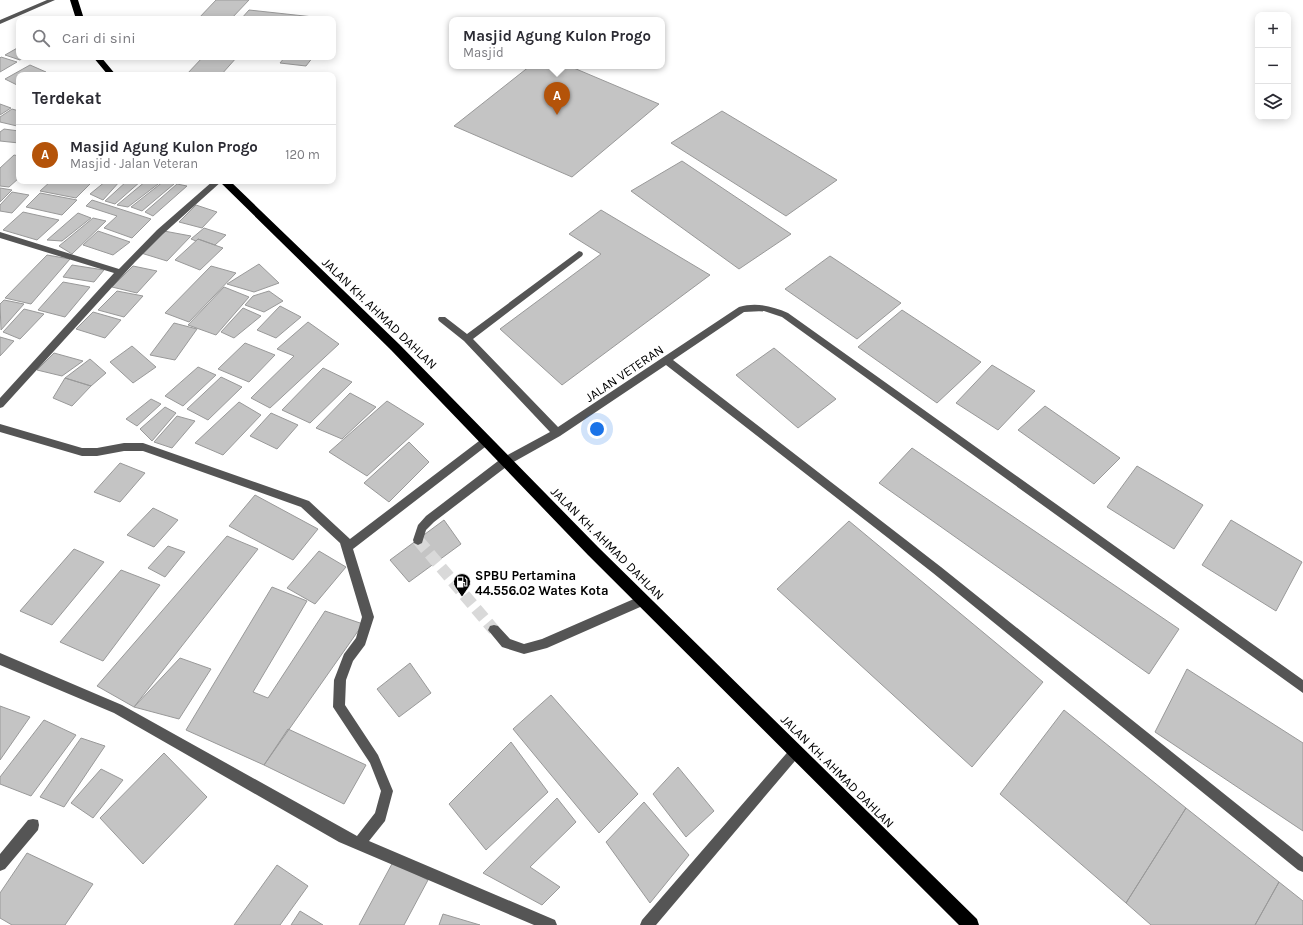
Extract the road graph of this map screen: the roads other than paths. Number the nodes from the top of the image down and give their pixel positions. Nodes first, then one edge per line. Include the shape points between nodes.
1 (52, 0) edge
2 (74, 0) edge
3 (79, 16) edge
4 (0, 22) edge
5 (100, 60) edge
6 (110, 72) edge
7 (214, 184) edge
8 (227, 184) edge
9 (0, 235) edge
10 (579, 254) dead end
11 (120, 272) junction
12 (442, 319) dead end
13 (467, 339) junction
14 (666, 360) junction
15 (0, 404) edge
16 (0, 428) edge
17 (557, 434) junction
18 (486, 441) junction
19 (506, 461) junction
20 (418, 540) dead end
21 (347, 547) junction
22 (643, 600) junction
23 (494, 630) tunnel mouth
24 (0, 659) edge
25 (1303, 687) edge
26 (796, 751) junction
27 (33, 825) dead end
28 (360, 843) junction
29 (0, 864) edge
30 (1303, 865) edge
31 (550, 925) edge
32 (647, 925) edge
33 (971, 925) edge

1 - 4 street
2 - 3 highway
5 - 6 highway
7 - 11 street via 181,212
8 - 18 highway, JALAN KH. AHMAD DAHLAN via 395,347
9 - 11 street
10 - 13 street
11 - 15 street
12 - 13 street
13 - 17 street
14 - 17 street, JALAN VETERAN
14 - 25 street, JALAN VETERAN via 742,309 755,306 770,308 785,315
14 - 30 street via 936,570
16 - 21 street via 82,452 97,452 124,446 143,447 305,504 345,540
17 - 19 street, JALAN VETERAN
18 - 19 highway, JALAN KH. AHMAD DAHLAN
18 - 21 street
19 - 20 street, JALAN VETERAN via 430,519 422,528
19 - 22 highway, JALAN KH. AHMAD DAHLAN
21 - 28 street via 368,617 361,641 348,658 340,680 339,707 374,759 387,791 380,816
22 - 23 street via 543,644 524,649 506,643
22 - 26 highway, JALAN KH. AHMAD DAHLAN
24 - 28 street via 118,709 344,837
26 - 32 street
26 - 33 highway, JALAN KH. AHMAD DAHLAN
27 - 29 street
28 - 31 street

